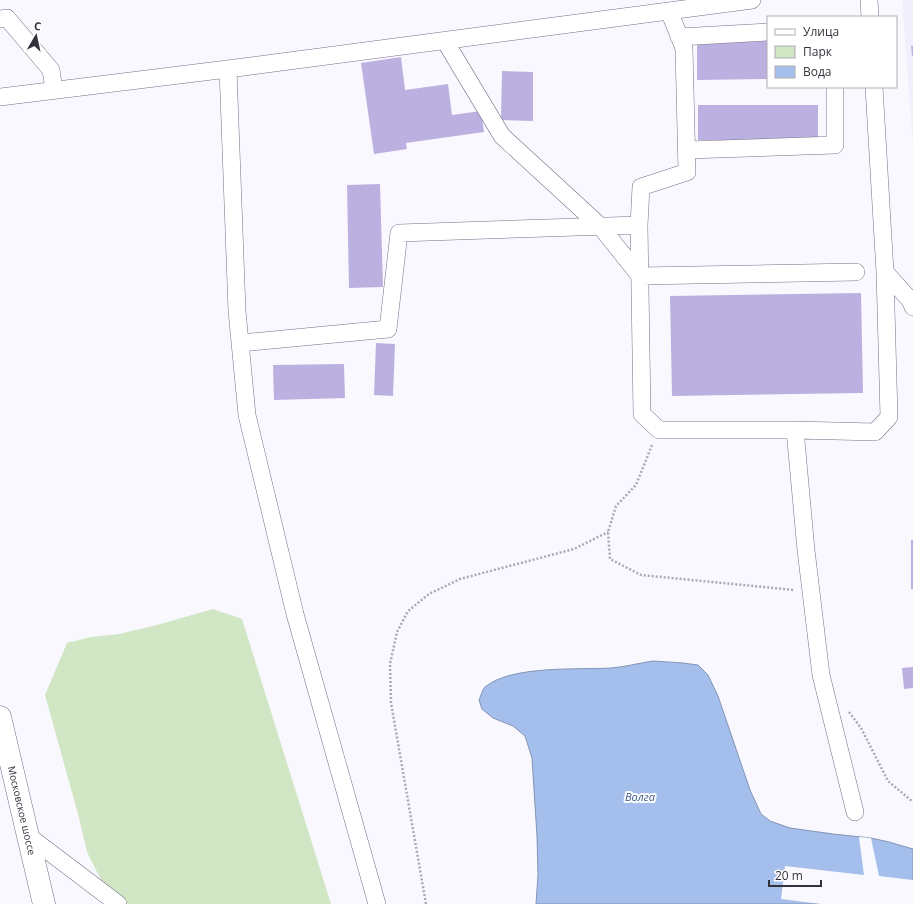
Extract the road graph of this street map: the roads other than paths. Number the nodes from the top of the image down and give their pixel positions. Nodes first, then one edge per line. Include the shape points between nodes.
1 (752, 0) edge
2 (869, 0) edge
3 (669, 11) junction
4 (870, 16) edge
5 (0, 19) edge
6 (767, 32) edge
7 (679, 37) junction
8 (445, 41) junction
9 (228, 69) junction
10 (835, 88) edge
11 (874, 88) edge
12 (54, 90) junction
13 (0, 97) edge
14 (687, 150) junction
15 (639, 224) junction
16 (600, 226) junction
17 (856, 272) dead end
18 (885, 272) junction
19 (640, 276) junction
20 (913, 307) edge
21 (240, 343) junction
22 (795, 430) junction
23 (0, 717) edge
24 (855, 812) dead end
25 (28, 834) junction
26 (44, 904) edge
27 (118, 904) edge
28 (377, 904) edge

1 - 3 street
2 - 4 street
3 - 7 street
3 - 8 street
5 - 12 street via 7,18 51,70
6 - 7 street
7 - 14 street via 684,48
8 - 9 street
8 - 16 street via 502,136
9 - 12 street
9 - 21 street
10 - 14 street via 835,145
11 - 18 street
12 - 13 street
14 - 15 street via 687,172 640,188
15 - 16 street
15 - 19 street
16 - 19 street
16 - 21 street via 398,232 388,329
17 - 19 street
18 - 20 street via 910,300
18 - 22 street via 889,417 875,432
19 - 22 street via 642,414 658,430
21 - 28 street via 248,422 295,614
22 - 24 street via 821,675
23 - 25 main road, Московское шоссе
25 - 26 main road, Московское шоссе
25 - 27 street

